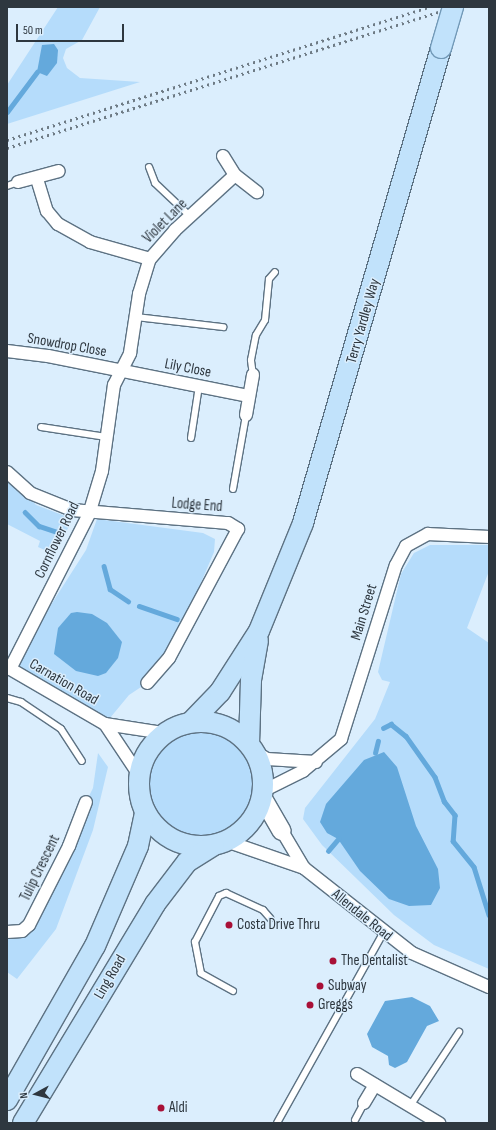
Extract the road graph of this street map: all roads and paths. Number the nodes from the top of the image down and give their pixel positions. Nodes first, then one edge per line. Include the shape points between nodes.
1 (453, 7) edge
2 (223, 156) dead end
3 (149, 167) dead end
4 (59, 171) dead end
5 (235, 175) junction
6 (37, 179) junction
7 (13, 184) edge
8 (257, 192) dead end
9 (191, 217) junction
10 (150, 259) junction
11 (275, 272) dead end
12 (136, 317) junction
13 (223, 327) dead end
14 (7, 351) edge
15 (122, 371) junction
16 (253, 375) joint
17 (199, 386) junction
18 (249, 396) junction
19 (246, 415) joint
20 (41, 427) dead end
21 (106, 437) junction
22 (191, 438) dead end
23 (7, 472) edge
24 (233, 489) dead end
25 (89, 514) junction
26 (489, 537) edge
27 (259, 632) junction
28 (8, 668) edge
29 (147, 683) dead end
30 (7, 698) edge
31 (191, 722) junction
32 (105, 724) junction
33 (164, 733) junction
34 (251, 747) junction
35 (82, 761) dead end
36 (316, 762) junction
37 (139, 775) junction
38 (262, 794) junction
39 (86, 802) dead end
40 (145, 812) junction
41 (282, 831) joint
42 (220, 843) junction
43 (304, 868) junction
44 (270, 918) dead end
45 (7, 932) edge
46 (383, 933) junction
47 (489, 987) edge
48 (233, 991) dead end
49 (459, 1032) dead end
50 (357, 1074) dead end
51 (375, 1085) junction
52 (7, 1100) edge
53 (364, 1104) joint
54 (410, 1106) junction
55 (355, 1120) dead end
56 (23, 1123) edge
57 (278, 1123) edge
58 (439, 1123) edge

1 - 27 main road, Terry Yardley Way, bridge via 303,524
2 - 5 street
3 - 9 lane via 155,183
4 - 6 street
5 - 8 street
5 - 9 street, Violet Lane
6 - 7 street
6 - 10 street via 46,211 58,224 90,242
9 - 10 street, Violet Lane
10 - 12 street, Violet Lane
11 - 16 lane via 269,279 265,320 256,335 251,360
12 - 13 lane
12 - 15 street, Violet Lane via 130,354
14 - 15 street, Snowdrop Close
15 - 17 street, Lily Close
15 - 21 street, Cornflower Road via 114,385
16 - 18 street
17 - 18 street, Lily Close
17 - 22 lane
18 - 19 street
19 - 24 lane
20 - 21 lane
21 - 25 street, Cornflower Road via 102,471
23 - 25 street, Lodge End via 30,493
25 - 28 street, Cornflower Road
25 - 29 street, Lodge End via 228,522 238,529 169,658
26 - 36 street, Main Street via 428,534 406,546 396,565 348,725 333,748
27 - 31 main road, Terry Yardley Way via 220,692
27 - 34 main road, Terry Yardley Way via 251,680
28 - 32 street, Carnation Road
30 - 35 lane via 21,702 61,729
31 - 33 main road
31 - 34 main road via 214,723 228,728
32 - 33 street, Carnation Road
32 - 37 street, Carnation Road
33 - 37 main road via 148,751
34 - 36 street via 267,759
34 - 38 main road via 262,774
36 - 38 street, Main Street
37 - 40 main road
38 - 41 street, Allendale Road
38 - 42 main road via 244,829
39 - 45 street, Tulip Crescent via 69,846 29,925 22,931
40 - 42 main road via 158,829 177,841
40 - 52 main road, Ling Road via 138,846 95,946
41 - 43 street, Allendale Road
42 - 43 street, Allendale Road
42 - 56 main road, Ling Road via 187,862 155,904
43 - 46 street, Allendale Road
44 - 48 lane via 263,910 226,893 219,896 195,942 201,974
46 - 47 street, Allendale Road via 428,962
46 - 57 lane
49 - 54 lane
50 - 51 street
51 - 53 street
51 - 54 street
53 - 55 lane
54 - 58 street

